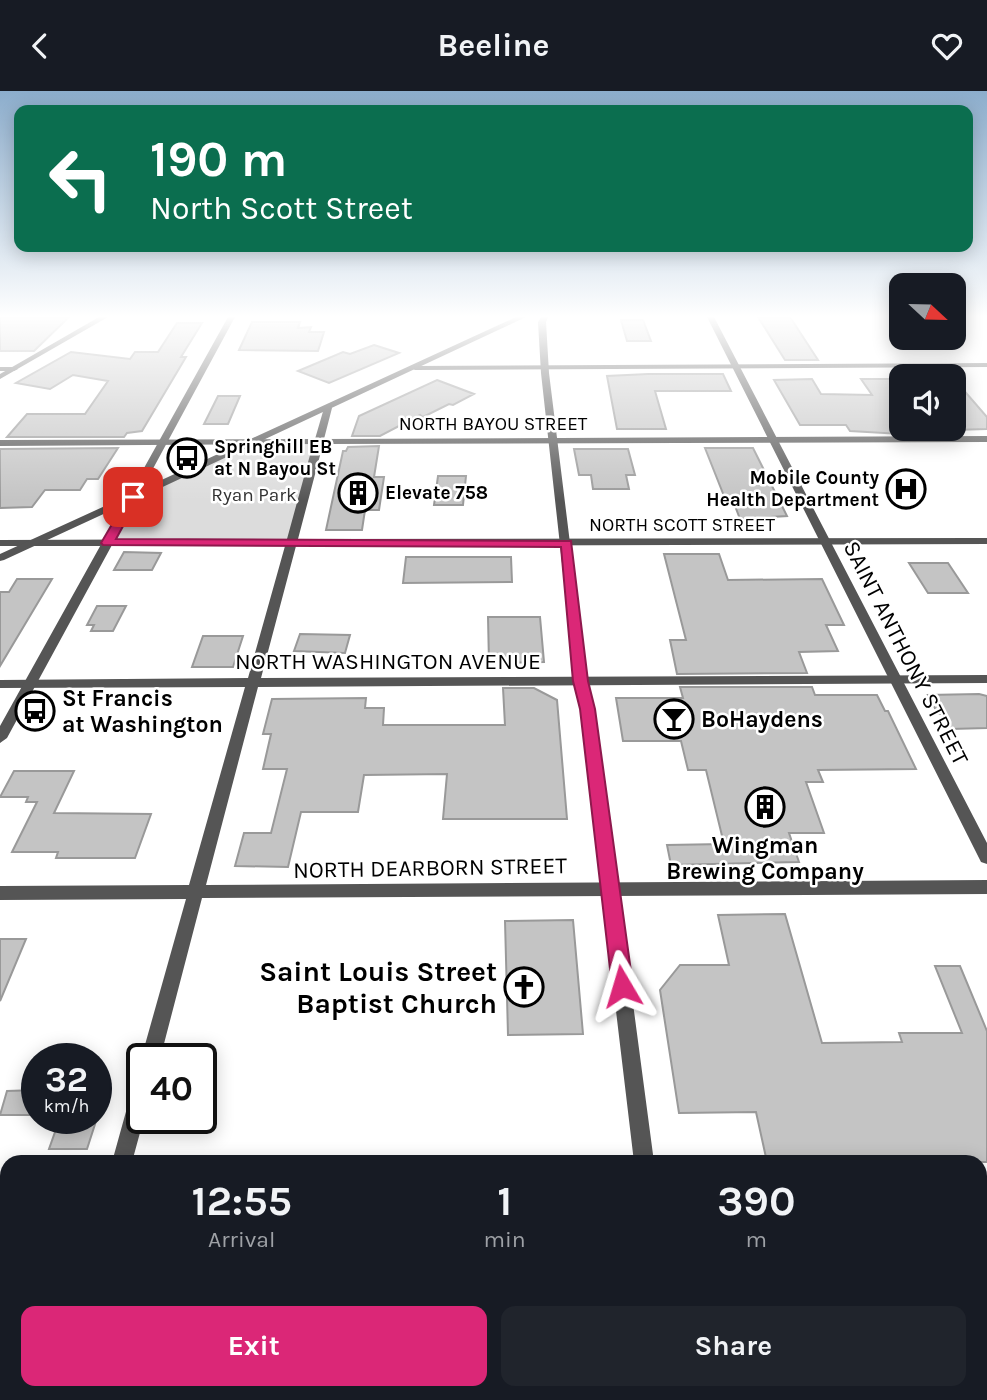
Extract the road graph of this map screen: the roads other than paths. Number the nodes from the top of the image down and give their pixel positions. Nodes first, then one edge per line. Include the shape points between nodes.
1 (199, 378) edge
2 (393, 378) edge
3 (546, 378) edge
4 (742, 378) edge
5 (328, 408) junction
6 (987, 439) edge
7 (773, 440) junction
8 (554, 442) junction
9 (0, 443) edge
10 (164, 443) junction
11 (252, 443) junction
12 (318, 443) junction
13 (133, 497) junction
14 (987, 541) edge
15 (826, 542) junction
16 (0, 543) edge
17 (32, 543) junction
18 (107, 543) junction
19 (567, 543) junction
20 (292, 544) junction
21 (0, 558) edge
22 (896, 679) junction
23 (987, 679) edge
24 (581, 681) junction
25 (30, 683) junction
26 (252, 683) junction
27 (0, 684) edge
28 (0, 738) edge
29 (987, 857) edge
30 (987, 887) edge
31 (611, 889) junction
32 (0, 893) edge
33 (196, 893) junction
34 (154, 1043) edge
35 (130, 1134) edge
36 (124, 1155) edge
37 (643, 1155) edge

1 - 10 street
2 - 5 street
3 - 8 street
4 - 7 street, SAINT ANTHONY STREET
5 - 11 street
5 - 12 street
6 - 7 street, NORTH BAYOU STREET
7 - 8 street, NORTH BAYOU STREET
7 - 15 street, SAINT ANTHONY STREET
8 - 12 street, NORTH BAYOU STREET
8 - 19 street
9 - 10 street, NORTH BAYOU STREET
10 - 11 street, NORTH BAYOU STREET
10 - 13 street
11 - 12 street, NORTH BAYOU STREET
11 - 13 street
12 - 20 street
13 - 17 street
13 - 18 street
14 - 15 street, NORTH SCOTT STREET
15 - 19 street, NORTH SCOTT STREET
15 - 22 street, SAINT ANTHONY STREET
16 - 17 street, NORTH SCOTT STREET
17 - 18 street, NORTH SCOTT STREET
17 - 21 street
18 - 20 street, NORTH SCOTT STREET
18 - 25 street
19 - 20 street, NORTH SCOTT STREET
19 - 24 street
20 - 26 street
22 - 23 street, NORTH WASHINGTON AVENUE
22 - 24 street, NORTH WASHINGTON AVENUE
22 - 29 street, SAINT ANTHONY STREET
24 - 26 street, NORTH WASHINGTON AVENUE
24 - 31 street
25 - 26 street, NORTH WASHINGTON AVENUE
25 - 27 street, NORTH WASHINGTON AVENUE
25 - 28 street
26 - 33 street
30 - 31 street, NORTH DEARBORN STREET
31 - 33 street, NORTH DEARBORN STREET
31 - 37 street
32 - 33 street, NORTH DEARBORN STREET
33 - 34 street
35 - 36 street

